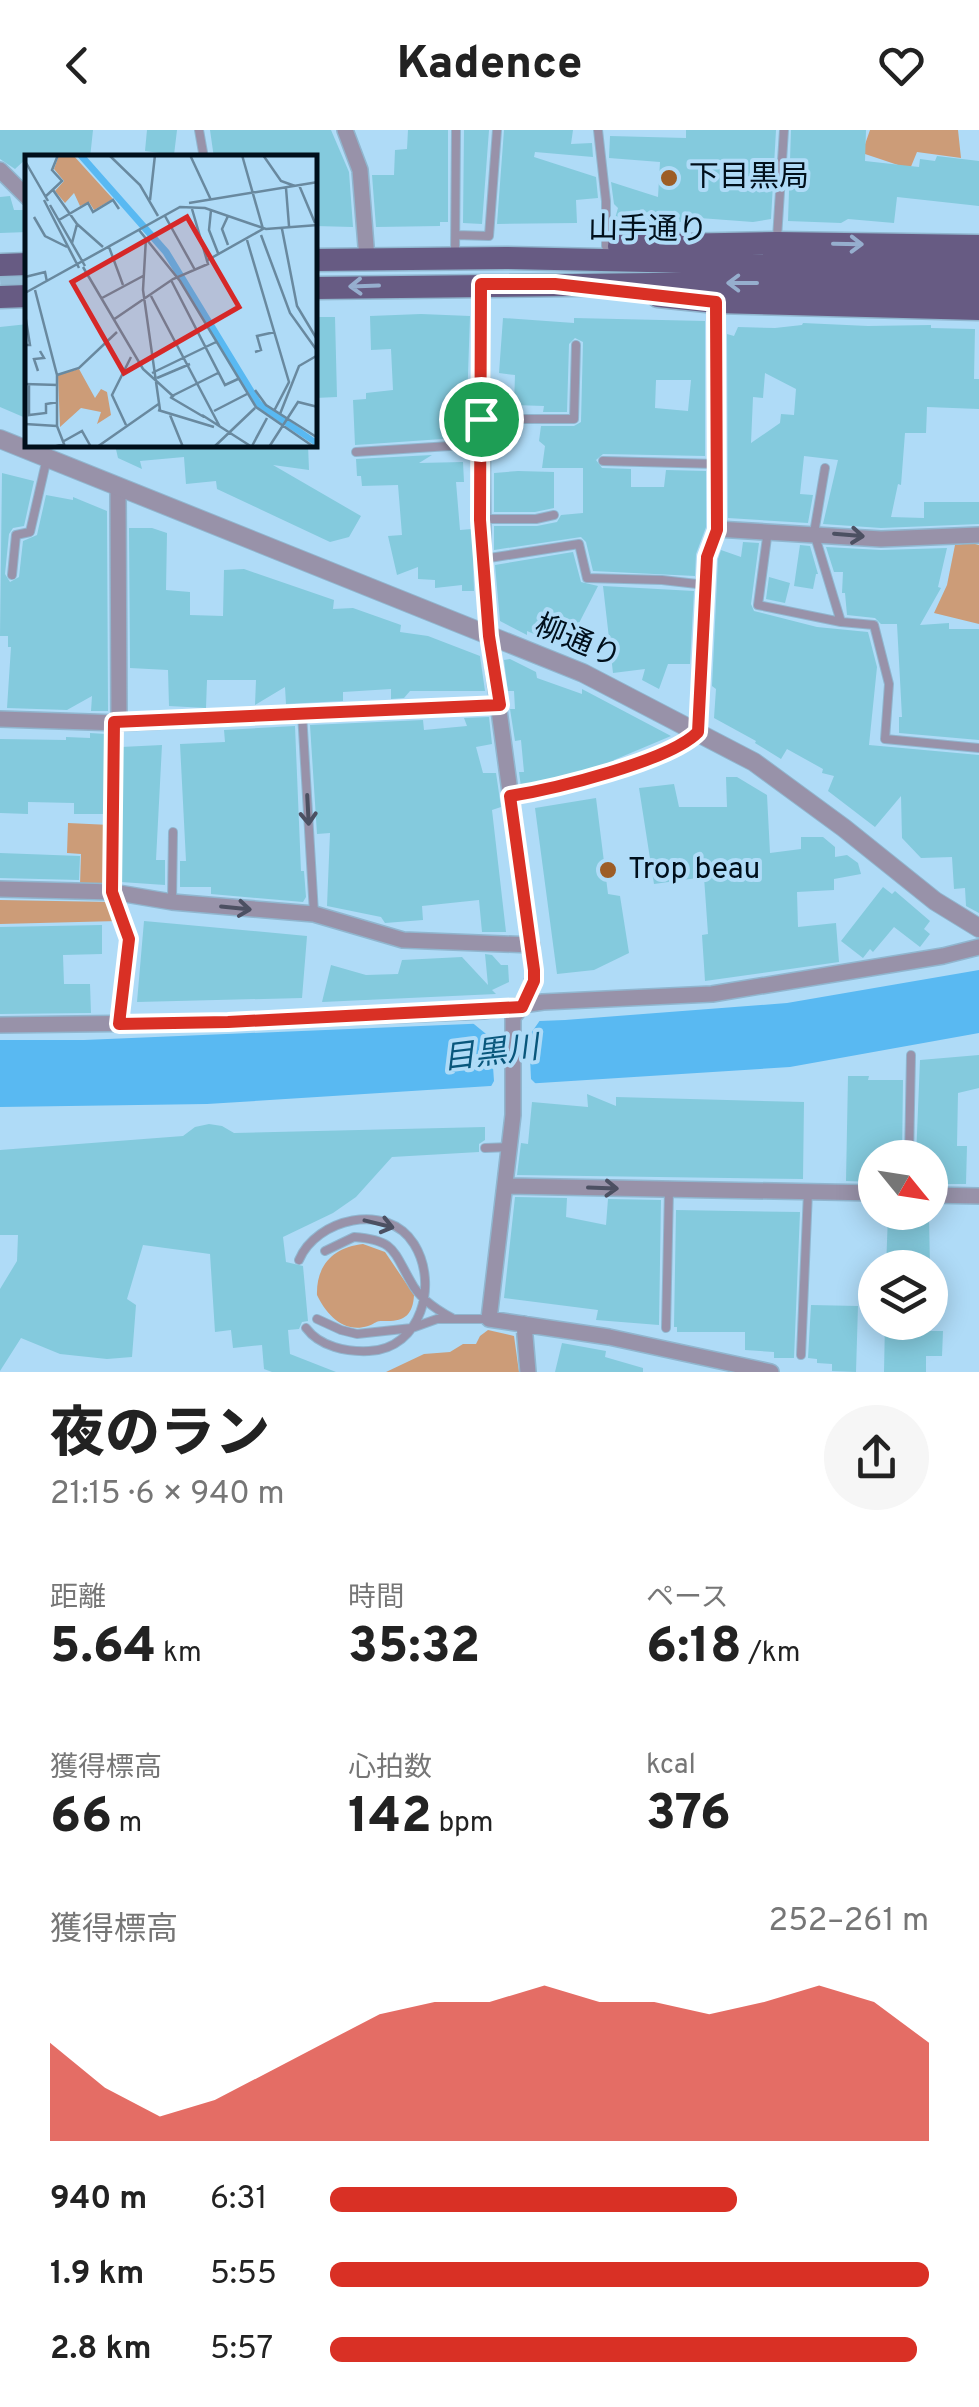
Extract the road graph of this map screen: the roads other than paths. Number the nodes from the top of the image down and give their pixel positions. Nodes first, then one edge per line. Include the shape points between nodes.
1 (199, 130) edge
2 (345, 130) edge
3 (456, 130) edge
4 (497, 130) edge
5 (598, 130) edge
6 (784, 130) edge
7 (203, 155) edge
8 (0, 170) edge
9 (25, 195) edge
10 (777, 243) junction
11 (606, 246) junction
12 (979, 246) edge
13 (456, 247) junction
14 (506, 258) junction
15 (318, 260) edge
16 (368, 260) junction
17 (25, 264) edge
18 (0, 265) edge
19 (979, 268) edge
20 (481, 284) junction
21 (555, 284) junction
22 (979, 286) edge
23 (318, 288) edge
24 (716, 302) junction
25 (979, 309) edge
26 (576, 345) dead end
27 (481, 419) junction
28 (0, 439) edge
29 (481, 444) junction
30 (356, 452) dead end
31 (46, 458) junction
32 (603, 461) dead end
33 (716, 464) junction
34 (825, 468) dead end
35 (118, 487) junction
36 (554, 515) dead end
37 (480, 520) junction
38 (717, 530) junction
39 (768, 530) junction
40 (814, 533) junction
41 (979, 535) edge
42 (483, 559) junction
43 (12, 574) dead end
44 (706, 585) junction
45 (841, 622) junction
46 (489, 636) junction
47 (500, 705) junction
48 (302, 713) junction
49 (0, 719) edge
50 (117, 723) junction
51 (698, 732) junction
52 (979, 748) edge
53 (510, 796) junction
54 (173, 832) dead end
55 (0, 889) edge
56 (112, 892) junction
57 (172, 902) junction
58 (314, 914) junction
59 (979, 928) edge
60 (532, 944) junction
61 (979, 947) edge
62 (517, 1012) junction
63 (119, 1024) junction
64 (0, 1025) edge
65 (912, 1054) dead end
66 (910, 1140) edge
67 (510, 1147) junction
68 (485, 1148) dead end
69 (506, 1186) junction
70 (669, 1190) junction
71 (808, 1192) junction
72 (858, 1193) edge
73 (948, 1195) edge
74 (979, 1196) edge
75 (325, 1251) dead end
76 (299, 1260) dead end
77 (426, 1300) junction
78 (452, 1318) junction
79 (317, 1319) dead end
80 (489, 1319) junction
81 (524, 1324) junction
82 (306, 1328) dead end
83 (412, 1328) junction
84 (666, 1328) dead end
85 (801, 1355) dead end
86 (528, 1372) edge
87 (771, 1372) edge

1 - 7 lane
2 - 16 street via 360,170
3 - 13 lane
4 - 13 lane via 489,236
5 - 11 lane
6 - 10 lane
8 - 9 street
10 - 11 main road
10 -> 12 main road
11 - 14 main road
13 - 14 main road, 山手通り
13 - 16 main road, 山手通り
14 - 19 main road, 山手通り
15 - 16 main road, 山手通り
17 - 18 main road
20 - 21 main road, 山手通り
20 -> 23 main road, 山手通り
20 - 27 street
22 -> 21 main road, 山手通り
21 - 24 main road
24 - 25 main road
24 - 33 street
26 - 27 lane via 574,418
27 - 29 street
28 - 31 street, 柳通り
29 - 30 lane
29 - 37 street
31 - 35 street, 柳通り
31 - 43 lane via 30,532 16,535
32 - 33 lane
33 - 38 street
34 - 40 lane
35 - 46 street, 柳通り
35 - 50 street
36 - 37 lane
37 - 42 street
38 - 39 street
38 - 44 street
39 - 40 street
39 - 45 lane via 758,605
40 -> 41 street
40 - 45 lane
42 - 44 lane via 579,544 588,578
42 - 46 street
44 - 51 street
45 - 52 lane via 874,625 888,684 885,740
46 - 47 street
46 - 51 street, 柳通り via 583,673
47 - 48 street
47 - 53 street
48 - 50 street
48 -> 58 lane
49 - 50 street
50 - 56 lane
51 - 53 lane via 687,743 609,772
51 - 59 street, 柳通り via 754,762
53 - 60 street
54 - 57 lane
55 - 56 street
56 - 57 street
56 - 63 lane via 129,939
57 -> 58 street
58 - 60 street via 403,940
60 - 62 street via 534,981
61 - 62 street via 712,994 543,1002
62 - 63 street
62 - 67 street
63 - 64 street
65 - 66 lane
67 - 68 lane
67 - 69 street
69 -> 70 street
69 - 80 street
70 - 71 street
70 - 84 lane
71 - 72 street
71 - 85 lane
73 - 74 street
75 - 77 lane via 354,1237 386,1245
76 -> 77 lane via 324,1229 343,1221 380,1222 414,1244
77 - 78 lane
77 - 83 lane
78 - 80 lane
78 - 83 lane
79 - 83 lane via 358,1334
80 - 81 street
81 - 86 street
81 - 87 street
82 - 83 lane via 325,1343 362,1352 390,1346

